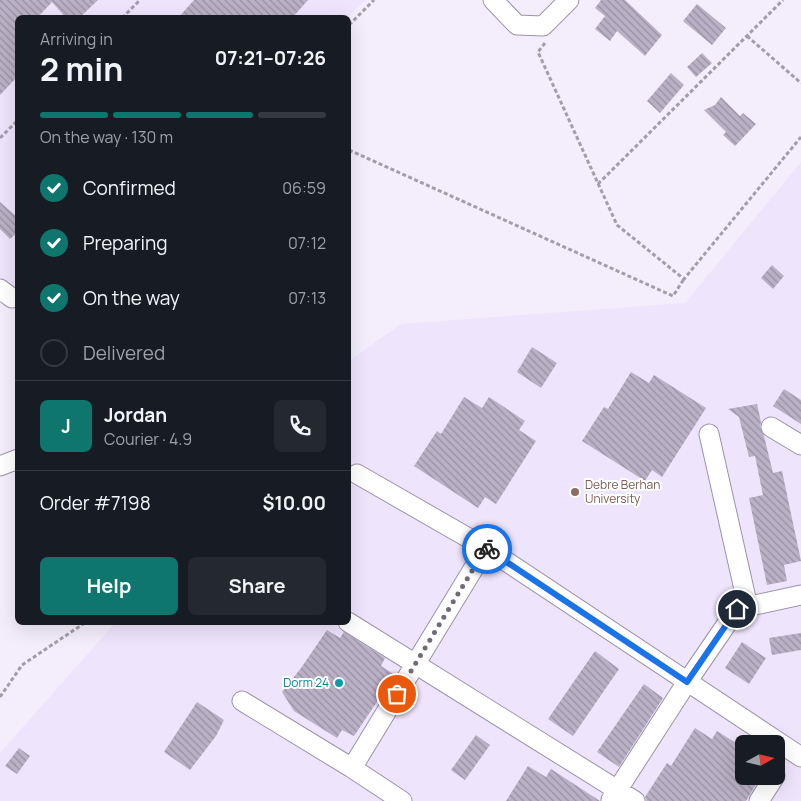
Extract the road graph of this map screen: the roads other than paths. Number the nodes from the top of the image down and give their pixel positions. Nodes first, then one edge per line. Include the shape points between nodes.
1 (493, 0) edge
2 (568, 0) edge
3 (770, 427) dead end
4 (709, 434) dead end
5 (801, 445) edge
6 (15, 460) edge
7 (0, 466) edge
8 (357, 474) dead end
9 (486, 548) junction
10 (801, 595) edge
11 (748, 607) junction
12 (351, 624) edge
13 (415, 664) junction
14 (687, 682) junction
15 (242, 701) dead end
16 (797, 754) edge
17 (785, 767) edge
18 (352, 768) junction
19 (770, 785) edge
20 (614, 796) edge
21 (402, 801) edge
22 (635, 801) edge
23 (758, 801) edge

1 - 2 street via 517,25 544,26
3 - 5 street
4 - 11 street
6 - 7 street
8 - 9 street
9 - 13 street
9 - 14 street
10 - 11 street
11 - 14 street via 737,609
12 - 13 street
13 - 18 street
13 - 20 street
14 - 16 street
14 - 20 street
15 - 18 street
16 - 17 street
18 - 21 street
19 - 23 street
20 - 22 street

